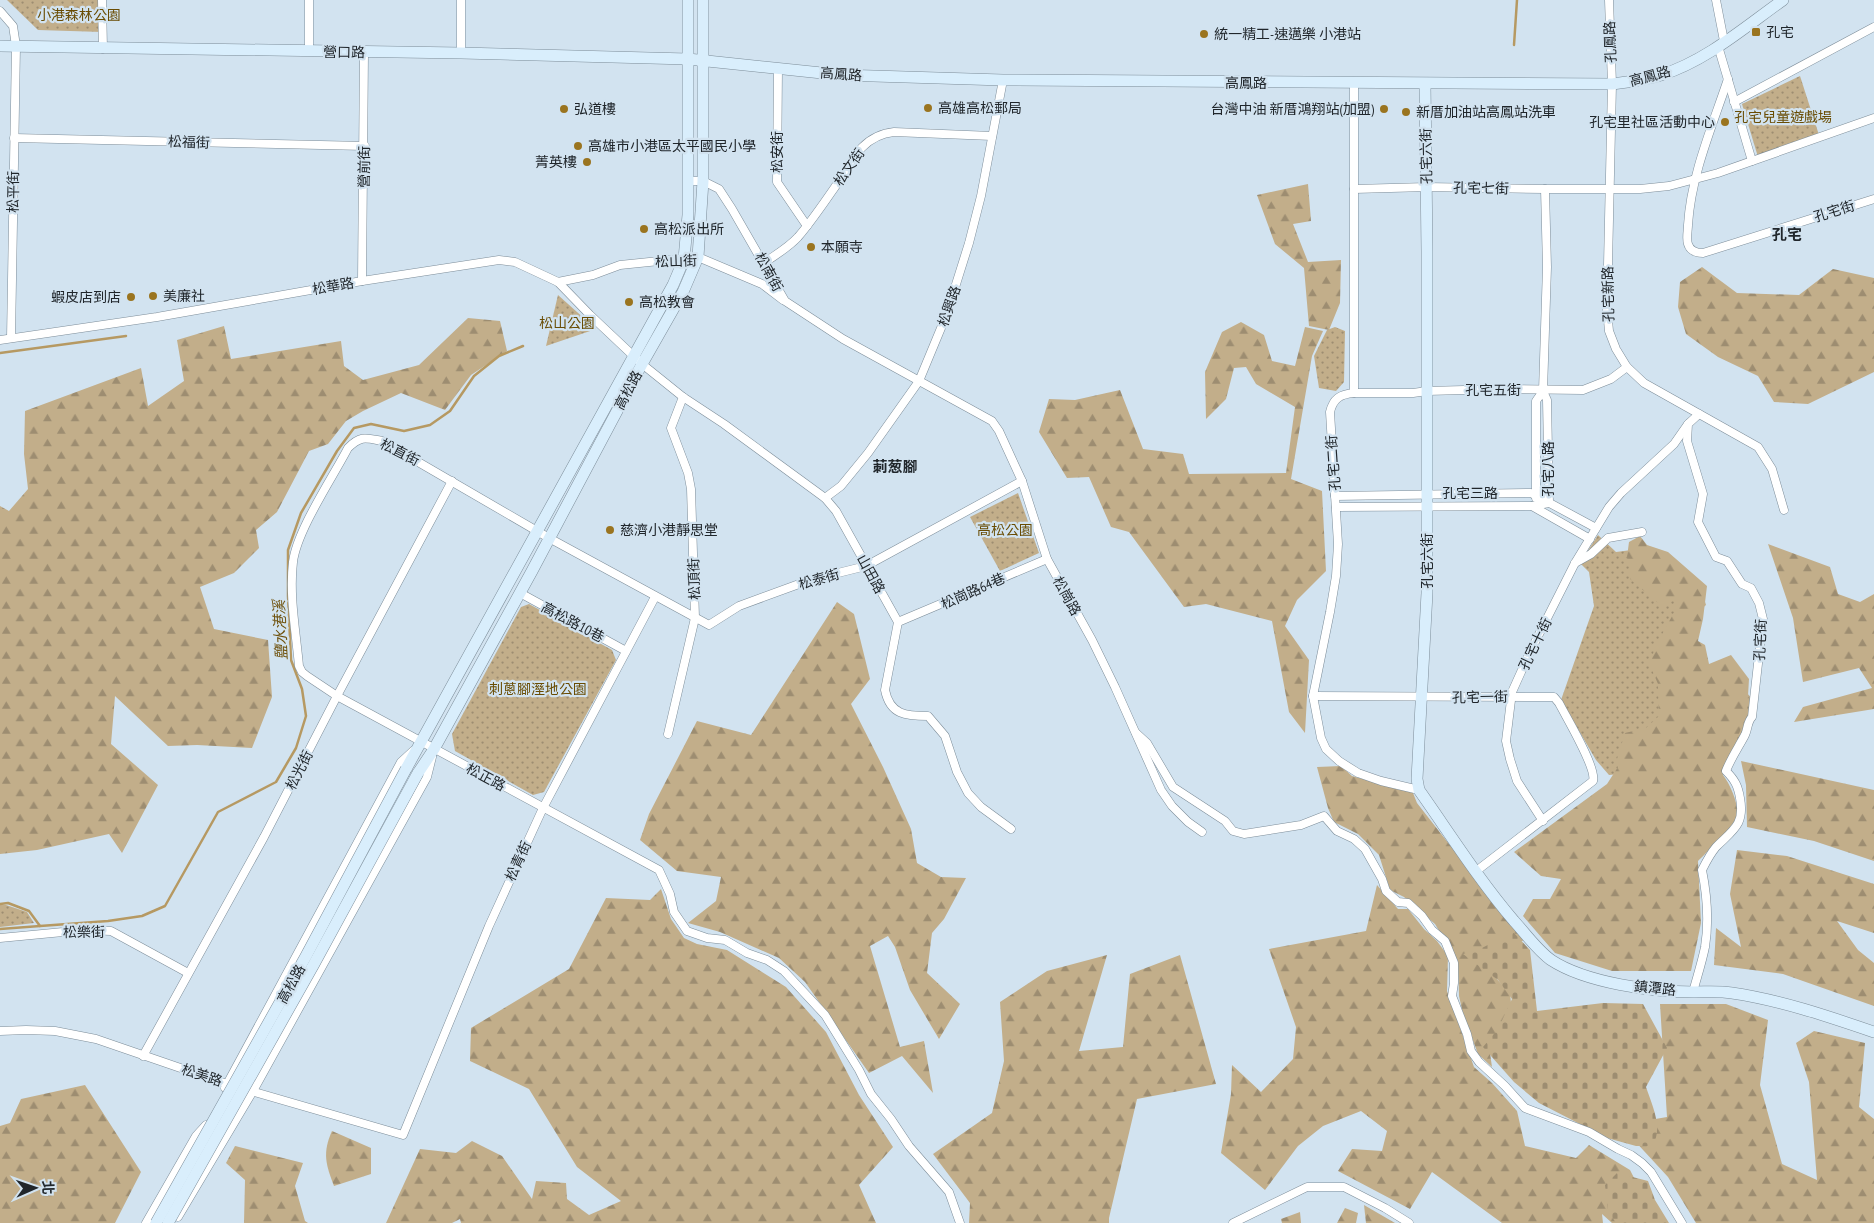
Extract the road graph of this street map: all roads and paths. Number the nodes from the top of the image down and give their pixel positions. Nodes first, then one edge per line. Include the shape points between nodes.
1 (102, 0) edge
2 (309, 0) edge
3 (461, 0) edge
4 (688, 0) edge
5 (703, 0) edge
6 (1609, 0) edge
7 (1716, 0) edge
8 (1783, 0) edge
9 (0, 11) edge
10 (1874, 27) edge
11 (1721, 44) junction
12 (0, 46) edge
13 (16, 46) junction
14 (103, 49) junction
15 (310, 51) junction
16 (364, 52) junction
17 (460, 53) junction
18 (688, 59) junction
19 (704, 60) junction
20 (778, 68) junction
21 (1728, 79) junction
22 (1003, 80) junction
23 (1354, 83) junction
24 (1425, 84) junction
25 (1612, 84) junction
26 (1734, 102) junction
27 (1874, 118) edge
28 (992, 136) junction
29 (14, 138) junction
30 (364, 146) junction
31 (1752, 160) junction
32 (1695, 180) junction
33 (688, 181) junction
34 (703, 181) junction
35 (1427, 187) junction
36 (1354, 189) junction
37 (1546, 189) junction
38 (1609, 189) junction
39 (1874, 199) edge
40 (807, 226) junction
41 (698, 258) junction
42 (684, 259) junction
43 (764, 263) junction
44 (362, 281) junction
45 (558, 282) junction
46 (785, 301) junction
47 (11, 338) junction
48 (0, 340) edge
49 (633, 356) junction
50 (642, 364) junction
51 (1627, 367) junction
52 (919, 381) junction
53 (1427, 391) junction
54 (1543, 391) junction
55 (1354, 393) junction
56 (683, 397) junction
57 (1700, 414) junction
58 (1688, 424) junction
59 (452, 481) junction
60 (1022, 481) junction
61 (1427, 494) junction
62 (1335, 496) junction
63 (1537, 497) junction
64 (825, 498) junction
65 (1549, 503) junction
66 (1427, 506) junction
67 (1532, 506) junction
68 (1336, 507) junction
69 (1784, 510) dead end
70 (1596, 528) junction
71 (538, 531) junction
72 (1642, 532) dead end
73 (549, 538) junction
74 (1590, 539) junction
75 (1047, 559) junction
76 (1575, 563) junction
77 (866, 566) junction
78 (520, 593) junction
79 (655, 597) junction
80 (695, 618) junction
81 (898, 622) junction
82 (626, 651) junction
83 (337, 696) junction
84 (1312, 696) junction
85 (1511, 696) junction
86 (1422, 697) junction
87 (1133, 730) junction
88 (668, 734) dead end
89 (421, 742) junction
90 (434, 749) junction
91 (1419, 790) junction
92 (543, 808) junction
93 (1543, 821) junction
94 (1011, 829) dead end
95 (1202, 832) dead end
96 (1475, 872) junction
97 (0, 938) edge
98 (188, 973) junction
99 (1693, 992) junction
100 (0, 1031) edge
101 (1874, 1032) edge
102 (143, 1056) junction
103 (228, 1084) junction
104 (253, 1091) junction
105 (204, 1129) junction
106 (403, 1135) joint
107 (224, 1139) junction
108 (146, 1223) edge
109 (151, 1223) edge
110 (156, 1223) edge
111 (168, 1223) edge
112 (174, 1223) edge
113 (179, 1223) edge
114 (960, 1223) edge
115 (1233, 1223) edge
116 (1409, 1223) edge
117 (1682, 1223) edge

1 - 14 street
2 - 15 street
3 - 17 street
4 - 18 street, 高松路
5 - 19 street, 高松路
6 - 25 street, 孔鳳路
7 - 11 street
8 - 11 street, 高鳳路
9 - 13 street, 松平街 via 13,26
10 - 26 street
11 - 21 street
11 - 25 street, 高鳳路 via 1663,75
12 - 13 street, 營口路
13 - 14 street, 營口路
13 - 29 street, 松平街
14 - 15 street, 營口路
15 - 16 street, 營口路
16 - 17 street, 營口路
16 - 30 street, 營前街
17 - 18 street, 營口路
18 - 19 street, 高鳳路
18 - 33 street, 高松路
19 - 20 street, 高鳳路
19 - 34 street, 高松路
20 - 22 street, 高鳳路 via 850,76
20 - 40 street, 松安街 via 778,182
21 - 26 street
21 - 32 street, 孔宅街
22 - 23 street, 高鳳路
22 - 28 street, 松興路
23 - 24 street, 高鳳路
23 - 36 street
24 - 25 street, 高鳳路
24 - 35 street, 孔宅六街
25 - 38 street, 孔宅新路
26 - 31 street
27 - 31 street
28 - 40 street, 松文街 via 883,133 854,156
28 - 52 street, 松興路 via 969,243 946,316
29 - 30 street, 松福街
29 - 47 street, 松平街
30 - 44 street, 營前街
31 - 32 street
32 - 38 street via 1669,186
32 - 39 street, 孔宅街 via 1689,207 1688,244 1697,253
33 - 34 street
33 - 42 street, 高松路
34 - 41 street, 高松路
34 - 43 street, 松南街 via 719,189
35 - 36 street, 孔宅七街
35 - 37 street, 孔宅七街
35 - 53 street, 孔宅六街
36 - 55 street
37 - 38 street, 孔宅七街
37 - 54 street, 孔宅八路
38 - 51 street, 孔宅新路 via 1609,331
40 - 43 street, 松文街 via 790,244
41 - 42 street, 松山街
41 - 46 street, 松山街 via 762,284
41 - 50 street, 高松路 via 683,292
42 - 45 street, 松山街 via 620,265 593,275
42 - 49 street, 高松路
43 - 46 street, 松南街
44 - 45 street, 松華路 via 499,260 515,262
44 - 47 street, 松華路 via 157,317
45 - 49 street, 松華路
46 - 52 street, 松南街 via 843,339
47 - 48 street, 松華路
49 - 50 street, 山田路
49 - 71 street, 高松路
50 - 56 street, 山田路
50 - 73 street, 高松路
51 - 54 street, 孔宅五街 via 1611,379 1583,390
51 - 57 street, 孔宅新路 via 1644,383
52 - 60 street, 松崗路 via 992,421
52 - 64 street, 松興路 via 868,453 840,486
53 - 54 street, 孔宅五街
53 - 55 street, 孔宅五街
53 - 61 street, 孔宅六街
54 - 63 street, 孔宅八路 via 1536,401
54 - 65 street, 孔宅八路 via 1547,400
55 - 62 street, 孔宅二街 via 1337,398 1332,402 1330,412
56 - 64 street, 山田路
56 - 80 street, 松頂街 via 671,428 691,489
57 - 58 street
57 - 69 street, 孔宅新路 via 1758,447 1772,469
58 - 70 street, 孔宅十街 via 1674,444 1621,493
58 - 99 street, 孔宅街 via 1687,441 1703,494 1698,522 1716,557 1727,561 1742,584 1751,588 1763,620 1752,717 1726,771 1736,782 1742,807 1740,822 1716,848 1702,870 1708,927
59 - 71 street, 松直街
59 - 83 street, 松光街
59 - 83 street, 松直街 via 382,441 358,439 348,448 304,529 293,560 292,586 300,666 302,672
60 - 75 street, 松崗路
60 - 77 street, 松泰街
61 - 62 street, 孔宅三路
61 - 63 street, 孔宅三路 via 1532,493
61 - 66 street, 孔宅六街
62 - 68 street, 孔宅二街
63 - 65 street, 孔宅三路
63 - 67 street, 孔宅八路
64 - 77 street, 山田路 via 844,523
65 - 67 street, 孔宅八路
65 - 70 street, 孔宅三路
66 - 67 street, 孔宅三路
66 - 68 street, 孔宅三路
66 - 86 street, 孔宅六街
67 - 74 street, 孔宅三路
68 - 84 street, 孔宅二街 via 1336,576
70 - 74 street, 孔宅十街
71 - 73 street, 松直街
71 - 89 street, 高松路
72 - 76 street via 1608,538
73 - 78 street, 高松路
73 - 79 street, 松直街
74 - 76 street, 孔宅十街
75 - 81 street, 松崗路64巷
75 - 87 street, 松崗路 via 1092,640
76 - 85 street, 孔宅十街
77 - 80 street, 松泰街 via 810,580 739,606 709,626
77 - 81 street, 山田路
78 - 82 street, 高松路10巷
78 - 90 street, 高松路
79 - 80 street, 松直街
79 - 82 street, 松青街
80 - 88 street, 松頂街
81 - 94 street via 885,690 886,700 902,714 928,716 945,736 968,793
82 - 92 street, 松青街
83 - 89 street, 松正路
83 - 98 street, 松光街 via 264,838
84 - 86 street, 孔宅一街
84 - 91 street, 孔宅二街 via 1321,738 1326,749 1339,761 1358,773
85 - 86 street, 孔宅一街
85 - 93 street, 孔宅十街 via 1506,741 1510,759 1517,781
85 - 93 street, 孔宅一街 via 1554,697 1590,763 1594,777
86 - 91 street, 孔宅六街
87 - 95 street, 松崗路 via 1161,790 1172,806
87 - 117 street via 1147,743 1173,786 1224,821 1233,831 1244,834 1294,826 1324,816 1337,831 1354,839 1365,849 1386,891 1398,902 1408,903 1444,941 1454,963 1452,996 1471,1051 1479,1062 1525,1108 1589,1132 1642,1163
89 - 90 street, 松正路
89 - 103 street, 高松路 via 402,762
89 - 110 street, 高松路, bridge via 306,956
90 - 92 street, 松正路
90 - 104 street, 高松路 via 427,777
90 - 111 street, 高松路, bridge
91 - 96 street
92 - 106 street, 松青街 via 489,926
92 - 114 street, 松正路 via 659,870 674,912 687,931 724,940 784,971 825,1015 871,1094 948,1192
93 - 96 street
96 - 99 street, 鎮潭路 via 1532,942 1551,959 1607,981
97 - 98 street, 松樂街 via 84,930 111,931
98 - 102 street, 松光街
99 - 101 street, 鎮潭路 via 1731,993 1778,1002
100 - 102 street, 松美路 via 55,1031 96,1039
102 - 103 street, 松美路
103 - 104 street, 松美路
103 - 105 street, 高松路
104 - 106 street, 松美路
104 - 107 street, 高松路
105 - 108 street, 高松路 via 196,1136
105 - 109 street
107 - 112 street
107 - 113 street, 高松路 via 222,1150
115 - 116 street via 1307,1187 1344,1187

